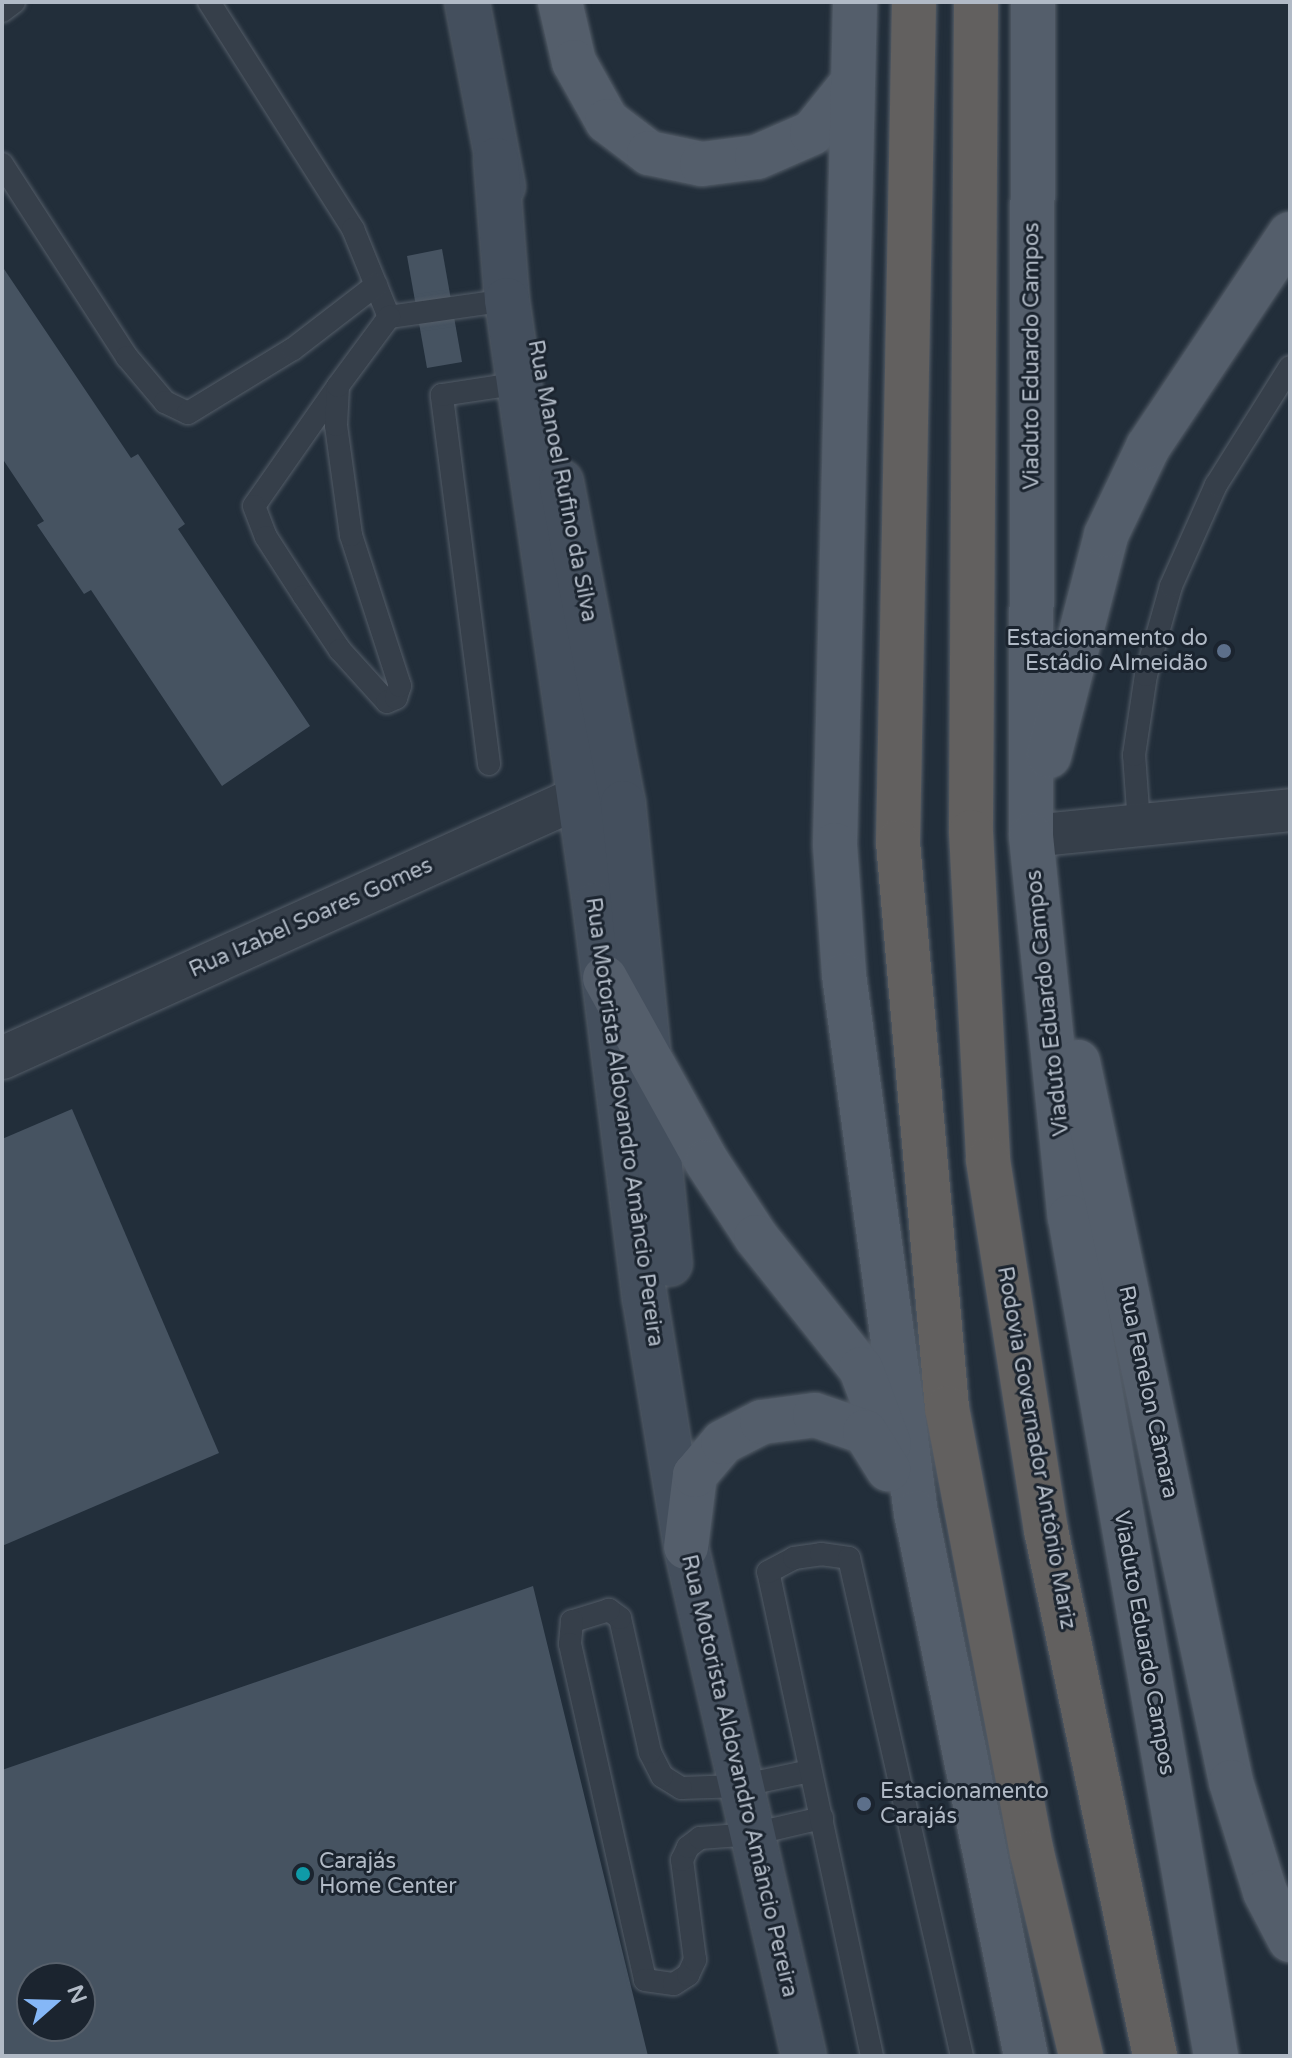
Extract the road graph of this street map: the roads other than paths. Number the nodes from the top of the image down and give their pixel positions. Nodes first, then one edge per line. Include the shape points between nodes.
1 (14, 2) edge
2 (209, 2) edge
3 (467, 2) edge
4 (560, 2) edge
5 (855, 2) edge
6 (914, 2) edge
7 (976, 2) edge
8 (1033, 2) edge
9 (2, 11) edge
10 (853, 82) junction
11 (496, 160) junction
12 (2, 164) edge
13 (1290, 234) edge
14 (376, 285) junction
15 (507, 300) junction
16 (389, 317) junction
17 (1290, 367) edge
18 (520, 383) junction
19 (338, 386) junction
20 (489, 764) dead end
21 (577, 798) junction
22 (623, 803) junction
23 (1289, 811) edge
24 (1139, 824) junction
25 (1031, 836) junction
26 (605, 978) junction
27 (650, 1052) junction
28 (2, 1058) edge
29 (673, 1447) junction
30 (916, 1513) junction
31 (686, 1547) junction
32 (810, 1771) junction
33 (740, 1786) junction
34 (822, 1818) junction
35 (753, 1834) junction
36 (1290, 1940) edge
37 (804, 2056) edge
38 (872, 2056) edge
39 (962, 2056) edge
40 (1026, 2056) edge
41 (1081, 2056) edge
42 (1155, 2056) edge
43 (1216, 2056) edge

1 - 9 lane
2 - 14 lane via 353,229
3 - 11 main road, Rua Manoel Rufino da Silva
4 - 10 main road via 574,62 607,121 649,153 702,164 757,157 812,133
5 - 10 main road
6 - 41 highway via 898,842 947,1408 1032,1853
7 - 42 highway, Rodovia Governador Antônio Mariz via 971,832 988,1160 1046,1530
8 - 25 main road, Viaduto Eduardo Campos
10 - 30 main road via 835,845 844,975
11 - 15 main road, Rua Manoel Rufino da Silva
11 - 22 main road, Rua Manoel Rufino da Silva via 526,280
12 - 14 lane via 127,357 165,402 188,413 293,349
13 - 25 main road via 1148,447 1106,535 1078,628
14 - 16 lane
15 - 16 lane
15 - 18 main road, Rua Manoel Rufino da Silva
16 - 19 lane
17 - 24 lane via 1216,485 1171,586 1146,675 1134,755
18 - 20 lane via 442,395
18 - 21 main road, Rua Manoel Rufino da Silva
19 - 19 lane via 337,438 351,535 400,686 396,698 387,702 340,650 266,537 254,506
21 - 22 street
21 - 26 main road, Rua Motorista Aldovandro Amâncio Pereira
21 - 28 street, Rua Izabel Soares Gomes
22 - 27 main road, Rua Motorista Aldovandro Amâncio Pereira
23 - 24 street
24 - 25 street
25 - 36 main road, Rua Fenelon Câmara via 1231,1782 1265,1892
25 - 43 main road, Viaduto Eduardo Campos via 1070,1217
26 - 27 main road
26 - 29 main road, Rua Motorista Aldovandro Amâncio Pereira via 645,1299
27 - 29 main road, Rua Motorista Aldovandro Amâncio Pereira via 673,1296
27 - 30 main road via 707,1162 756,1237 861,1369
29 - 31 main road, Rua Motorista Aldovandro Amâncio Pereira
30 - 31 main road via 865,1432 815,1415 762,1422 723,1442 695,1475
30 - 40 main road
31 - 33 main road, Rua Motorista Aldovandro Amâncio Pereira
32 - 33 lane
32 - 34 lane
32 - 39 lane via 768,1572 794,1558 821,1554 849,1558
33 - 35 main road, Rua Motorista Aldovandro Amâncio Pereira
33 - 35 lane via 681,1788 662,1776 650,1752 620,1618 609,1610 572,1621 570,1644 645,1980 674,1984 688,1975 695,1960 682,1860 688,1847 700,1838
34 - 35 lane
34 - 38 lane
35 - 37 main road, Rua Motorista Aldovandro Amâncio Pereira

